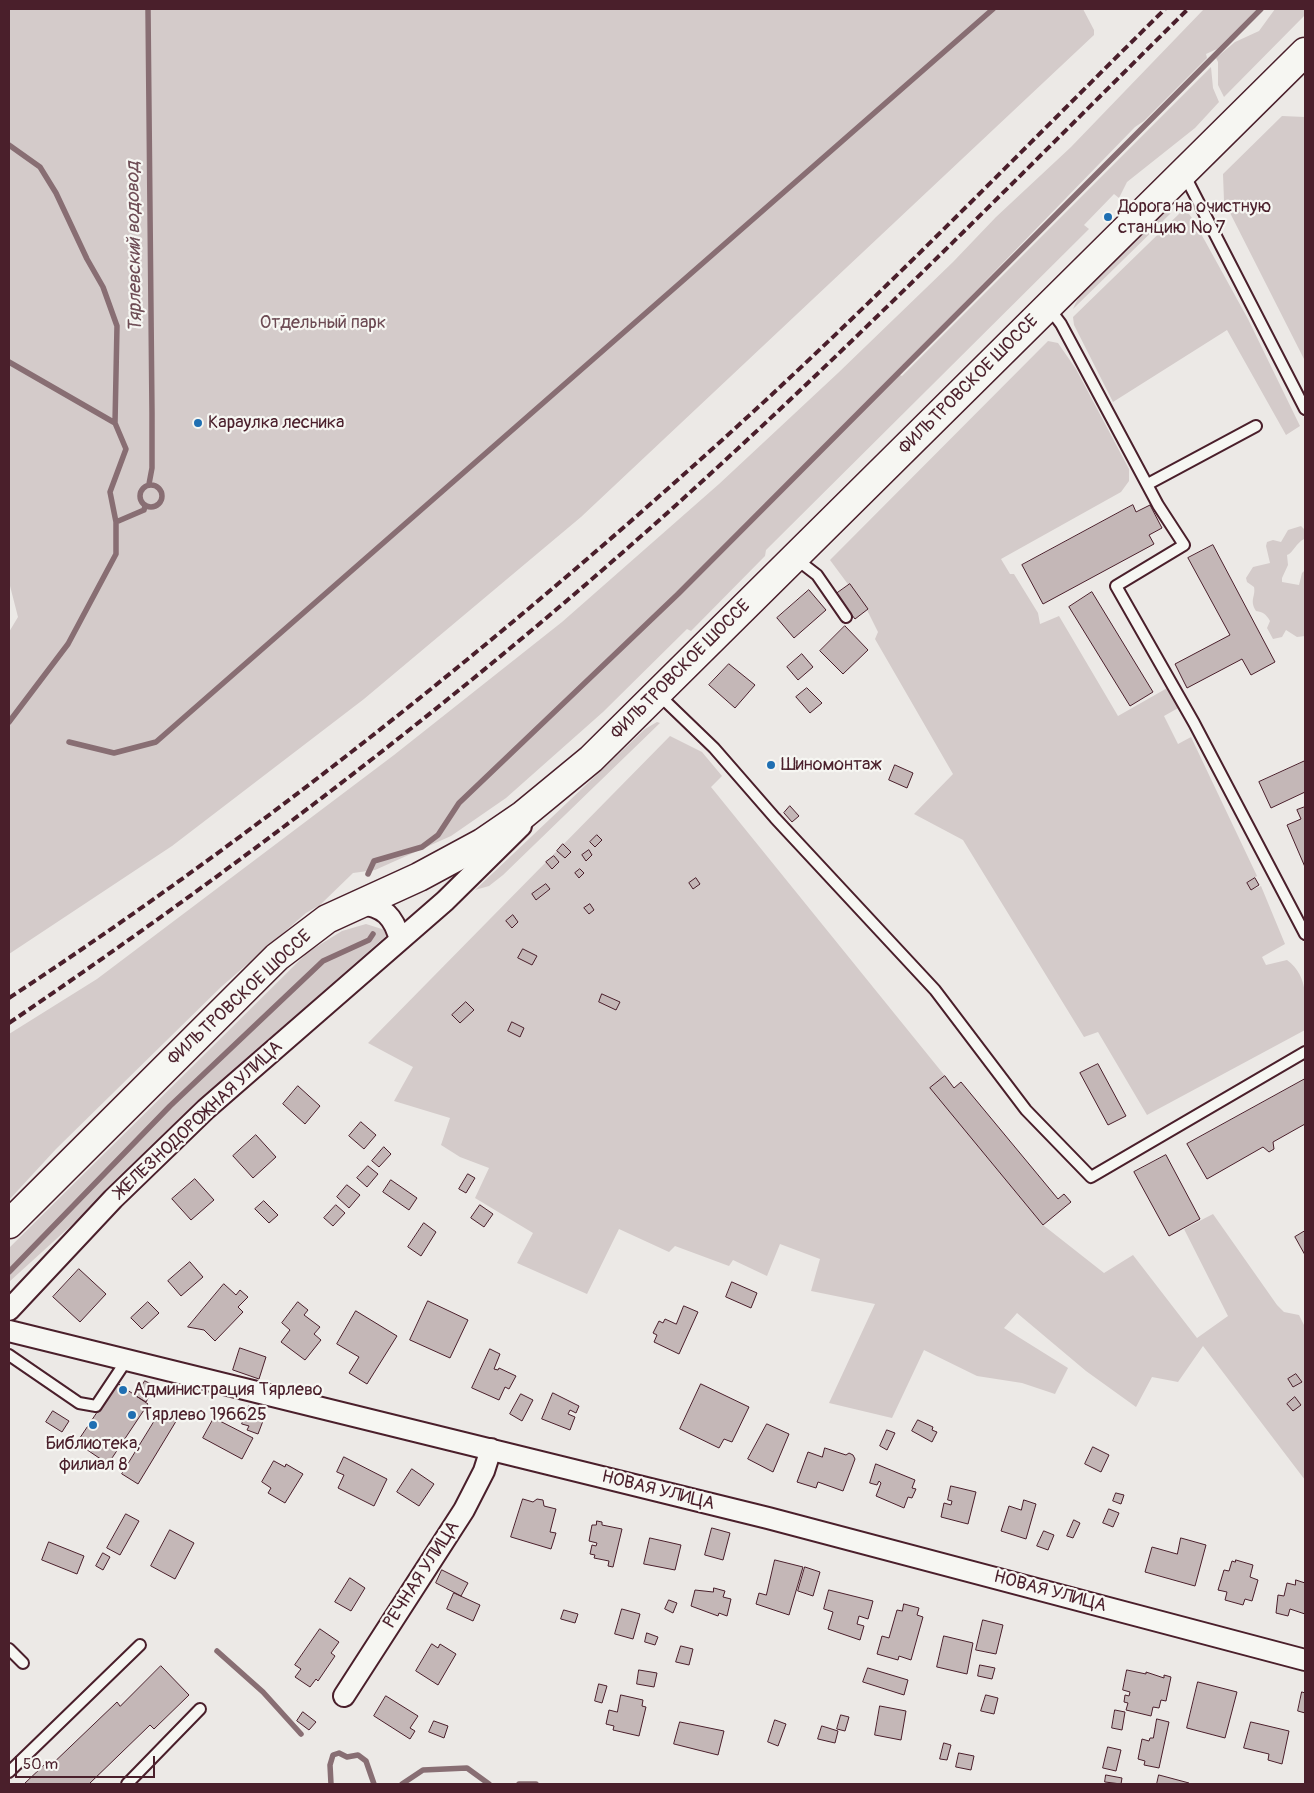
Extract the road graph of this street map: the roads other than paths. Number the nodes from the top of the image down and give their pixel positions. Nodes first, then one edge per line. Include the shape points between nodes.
1 (1305, 52) edge
2 (1183, 172) junction
3 (1048, 307) junction
4 (1305, 409) edge
5 (1256, 426) dead end
6 (1148, 484) junction
7 (795, 558) junction
8 (846, 618) dead end
9 (657, 694) junction
10 (558, 787) junction
11 (360, 904) junction
12 (1305, 934) edge
13 (400, 940) junction
14 (1305, 1052) edge
15 (9, 1224) edge
16 (9, 1310) edge
17 (9, 1331) edge
18 (9, 1355) edge
19 (126, 1361) junction
20 (491, 1449) junction
21 (140, 1645) dead end
22 (9, 1649) edge
23 (1305, 1660) edge
24 (23, 1663) dead end
25 (344, 1696) dead end
26 (200, 1709) dead end
27 (9, 1772) edge
28 (127, 1784) edge

1 - 2 main road, ФИЛЬТРОВСКОЕ ШОССЕ
2 - 3 main road, ФИЛЬТРОВСКОЕ ШОССЕ
2 - 4 lane
3 - 6 lane via 1061,324
3 - 7 main road, ФИЛЬТРОВСКОЕ ШОССЕ
5 - 6 lane
6 - 12 lane via 1184,545 1116,586 1194,723
7 - 8 lane via 817,575
7 - 9 main road, ФИЛЬТРОВСКОЕ ШОССЕ
9 - 10 main road, ФИЛЬТРОВСКОЕ ШОССЕ
9 - 14 lane via 714,748 934,990 1026,1110 1091,1177
10 - 11 main road, ФИЛЬТРОВСКОЕ ШОССЕ via 482,843
10 - 13 street, ЖЕЛЕЗНОДОРОЖНАЯ УЛИЦА via 495,854
11 - 13 street via 372,905 386,913 396,926
11 - 15 main road, ФИЛЬТРОВСКОЕ ШОССЕ via 327,919 278,957
13 - 16 street, ЖЕЛЕЗНОДОРОЖНАЯ УЛИЦА via 206,1109 113,1199
17 - 19 street, НОВАЯ УЛИЦА
18 - 19 lane via 79,1403 96,1406
19 - 20 street, НОВАЯ УЛИЦА
20 - 23 street, НОВАЯ УЛИЦА via 768,1518
20 - 25 street, РЕЧНАЯ УЛИЦА via 484,1472 464,1510
21 - 27 lane
22 - 24 lane
26 - 28 lane

